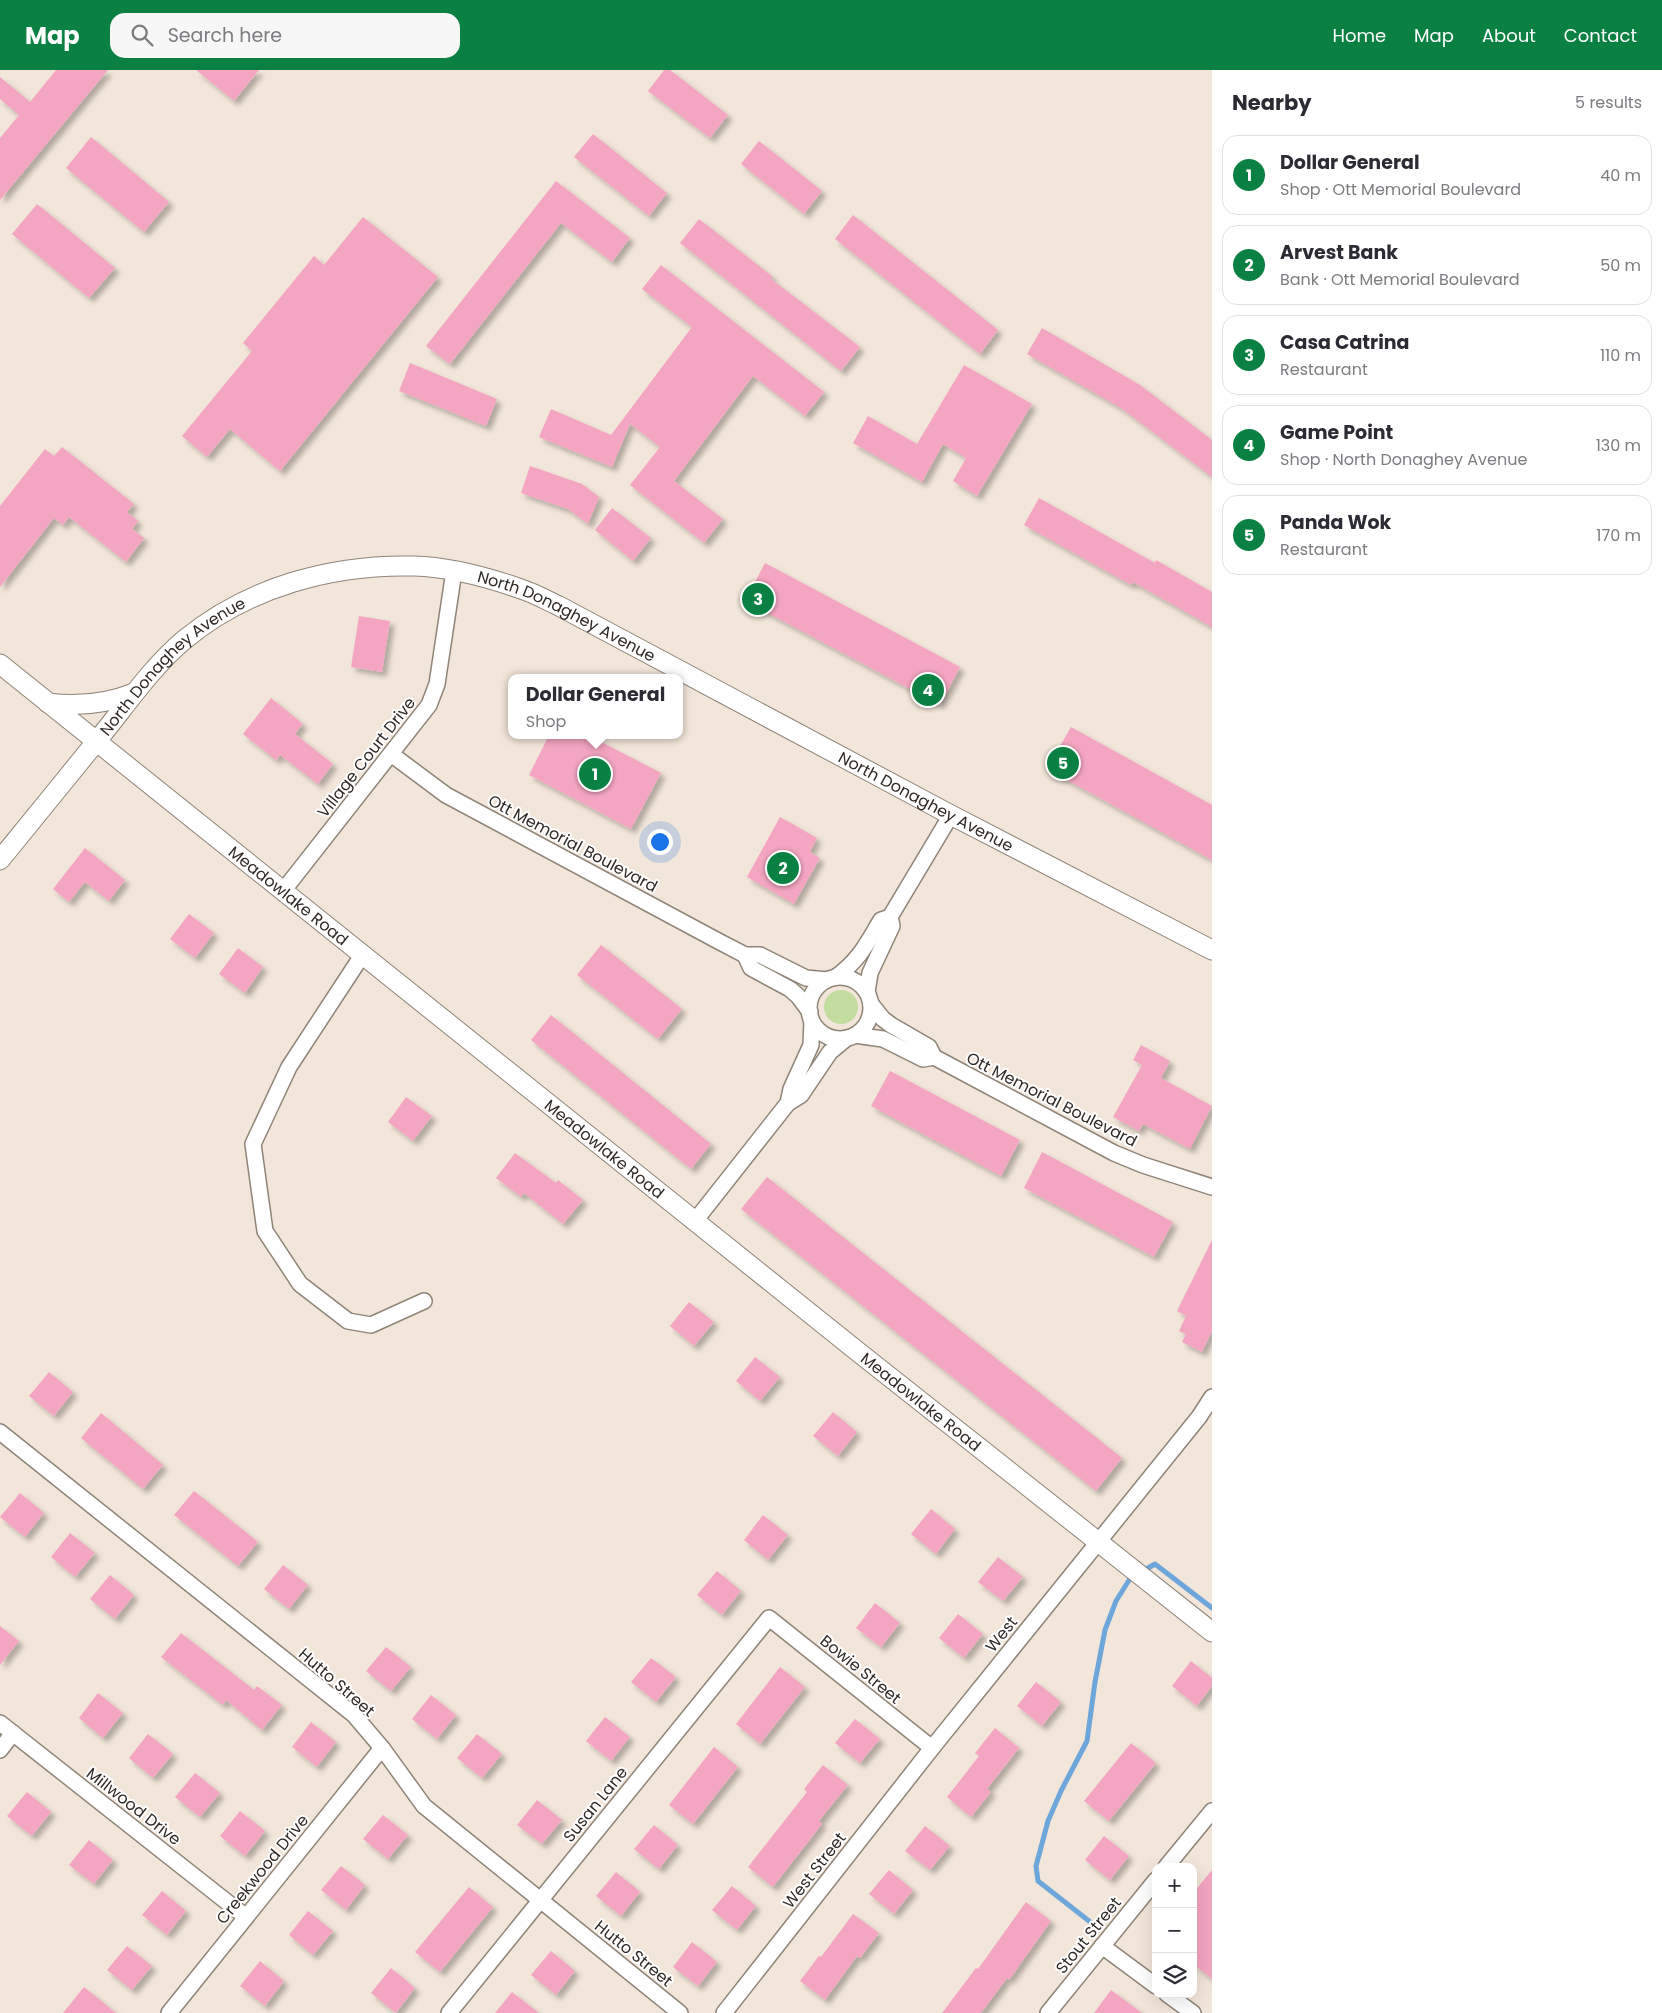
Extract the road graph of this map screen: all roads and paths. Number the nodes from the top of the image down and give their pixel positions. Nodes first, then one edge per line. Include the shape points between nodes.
1 (454, 571) junction
2 (0, 664) edge
3 (136, 692) junction
4 (48, 703) junction
5 (96, 742) junction
6 (391, 754) junction
7 (951, 815) junction
8 (0, 860) edge
9 (283, 891) junction
10 (890, 917) junction
11 (1212, 950) edge
12 (363, 954) junction
13 (744, 955) junction
14 (831, 978) junction
15 (869, 998) junction
16 (811, 1017) junction
17 (851, 1036) junction
18 (934, 1057) junction
19 (788, 1103) junction
20 (1212, 1187) edge
21 (695, 1221) junction
22 (424, 1301) dead end
23 (1212, 1397) edge
24 (0, 1432) edge
25 (1098, 1543) junction
26 (769, 1618) joint
27 (1212, 1632) edge
28 (0, 1723) edge
29 (13, 1733) junction
30 (382, 1748) junction
31 (932, 1748) junction
32 (0, 1750) edge
33 (1212, 1811) edge
34 (1169, 1863) edge
35 (1152, 1885) edge
36 (540, 1900) junction
37 (246, 1917) junction
38 (1102, 1946) junction
39 (1152, 1983) edge
40 (1172, 1998) edge
41 (170, 2013) edge
42 (449, 2013) edge
43 (680, 2013) edge
44 (724, 2013) edge
45 (1048, 2013) edge
46 (1193, 2013) edge

1 - 3 street, North Donaghey Avenue via 415,566 360,568 315,576 269,590 229,609 184,640
1 - 6 street, Village Court Drive via 437,684 429,705
1 - 7 street, North Donaghey Avenue via 523,589 559,606
2 - 4 street, Meadowlake Road
3 - 4 street via 114,701 91,704
3 - 5 street, North Donaghey Avenue
4 - 5 street, Meadowlake Road
5 - 8 street, North Donaghey Avenue
5 - 9 street, Meadowlake Road
6 - 9 street, Village Court Drive
6 - 13 street, Ott Memorial Boulevard via 446,795
7 - 10 street
7 - 11 street, North Donaghey Avenue
9 - 12 street, Meadowlake Road
10 - 14 street via 881,920 852,964
10 - 15 street via 892,926 870,972
12 - 21 street, Meadowlake Road
12 - 22 street via 289,1067 253,1144 265,1231 300,1284 348,1321 371,1326
13 - 14 street, Ott Memorial Boulevard via 760,955 806,978
13 - 16 street, Ott Memorial Boulevard via 751,968 798,996
14 - 15 street via 854,980 862,985
14 - 16 street via 817,987 812,995
15 - 17 street via 868,1022
15 - 18 street, Ott Memorial Boulevard via 883,1019 929,1047
16 - 17 street via 826,1035 835,1038
16 - 19 street via 811,1045
17 - 18 street, Ott Memorial Boulevard via 883,1039 923,1059
17 - 19 street via 830,1052 801,1095
18 - 20 street, Ott Memorial Boulevard via 1114,1153
19 - 21 street
21 - 25 street, Meadowlake Road
23 - 25 street, West
24 - 30 street, Hutto Street via 354,1715
25 - 27 street, Meadowlake Road
25 - 31 street, West
26 - 31 street, Bowie Street
26 - 36 street, Susan Lane
28 - 29 street, Millwood Drive
29 - 32 street
29 - 37 street, Millwood Drive
30 - 36 street, Hutto Street via 424,1806
30 - 37 street, Creekwood Drive
31 - 44 street, West Street
33 - 34 street
35 - 38 street, Stout Street
36 - 42 street, Susan Lane
36 - 43 street, Hutto Street
37 - 41 street, Creekwood Drive
38 - 39 street
38 - 45 street, Stout Street
40 - 46 street

